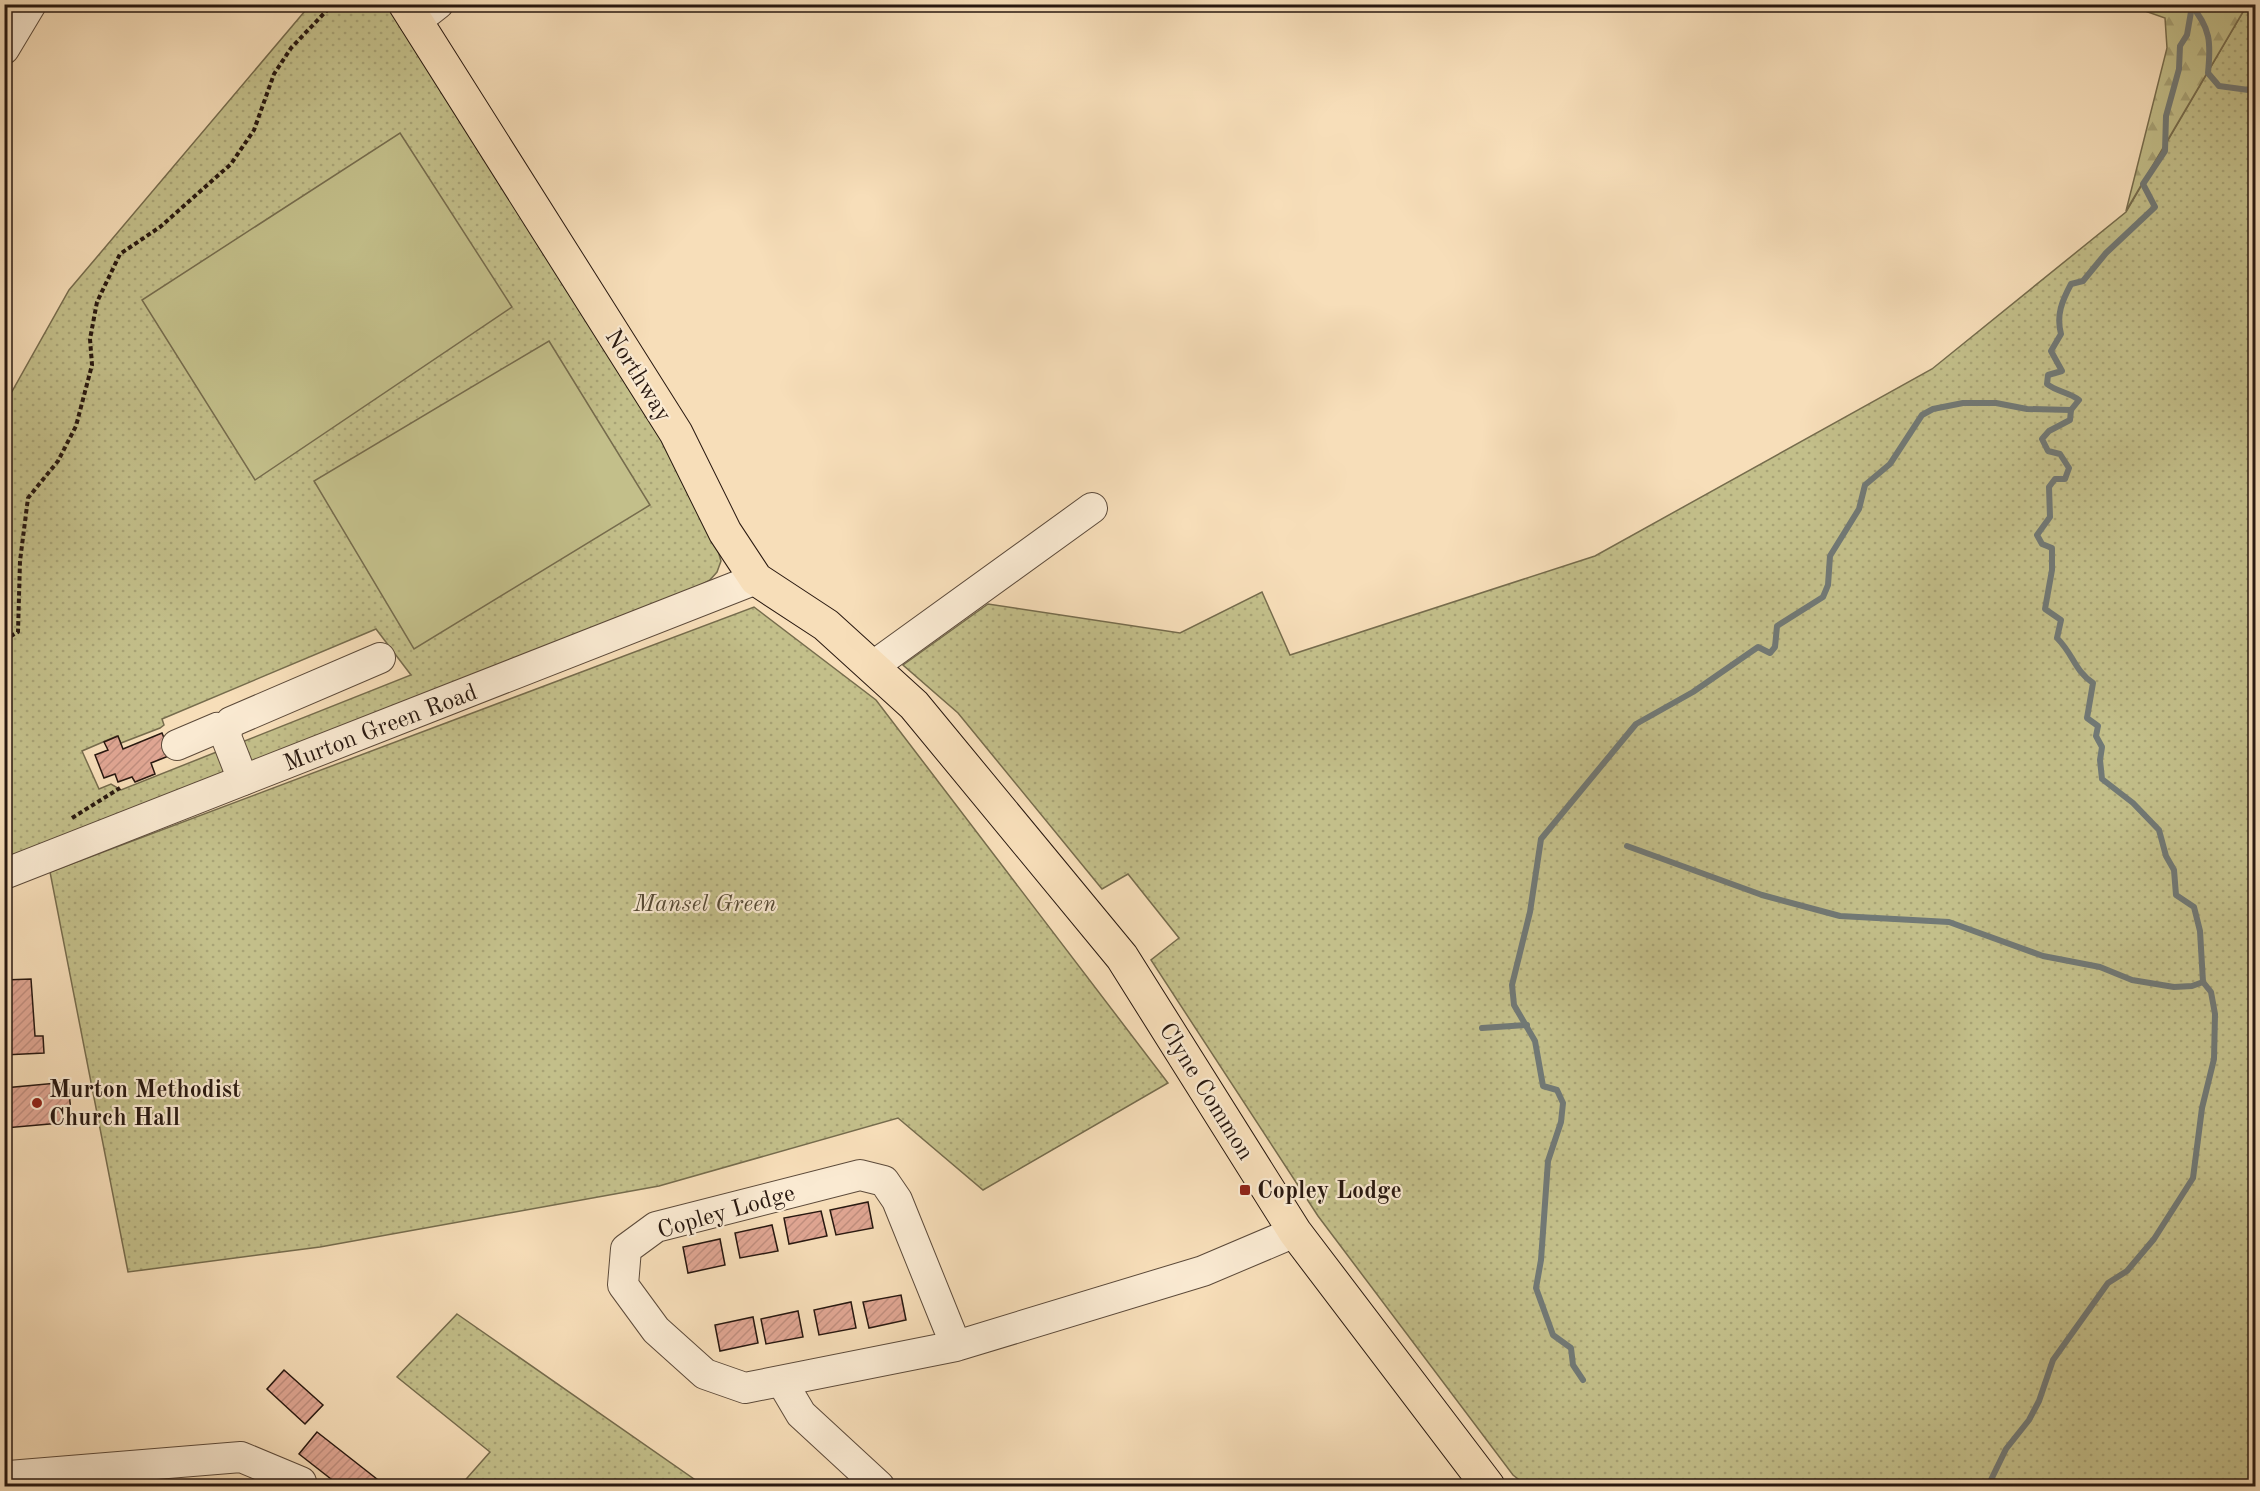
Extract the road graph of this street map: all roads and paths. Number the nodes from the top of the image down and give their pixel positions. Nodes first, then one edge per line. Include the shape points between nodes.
1 (31, 4) edge
2 (333, 4) edge
3 (419, 10) edge
4 (4, 49) edge
5 (1092, 508) dead end
6 (756, 579) junction
7 (4, 640) edge
8 (380, 658) dead end
9 (872, 667) junction
10 (914, 705) joint
11 (225, 734) junction
12 (177, 745) dead end
13 (243, 780) junction
14 (4, 874) edge
15 (1295, 1232) junction
16 (956, 1346) junction
17 (782, 1382) junction
18 (8, 1473) edge
19 (302, 1486) edge
20 (879, 1486) edge
21 (1488, 1486) edge

1 - 4 street
2 - 7 path via 291,48 274,74 254,130 231,164 160,227 120,254 97,302 90,339 92,365 76,426 58,461 28,498 20,561 18,632
3 - 6 main road, Northway via 676,433 725,532
5 - 9 street
6 - 9 main road, Northway via 826,625
6 - 13 street, Murton Green Road
8 - 11 street via 231,722
9 - 10 main road, Northway
10 - 15 main road, Clyne Common via 1122,957
11 - 12 street via 217,728
11 - 13 street
13 - 14 street, Murton Green Road
15 - 16 street, Copley Lodge via 1203,1271
15 - 21 main road, Clyne Common
16 - 17 street, Copley Lodge
16 - 17 street, Copley Lodge via 897,1200 884,1181 860,1175 656,1227 626,1249 623,1285 656,1330 705,1374 745,1388
17 - 20 street via 801,1414
18 - 19 street via 241,1457

